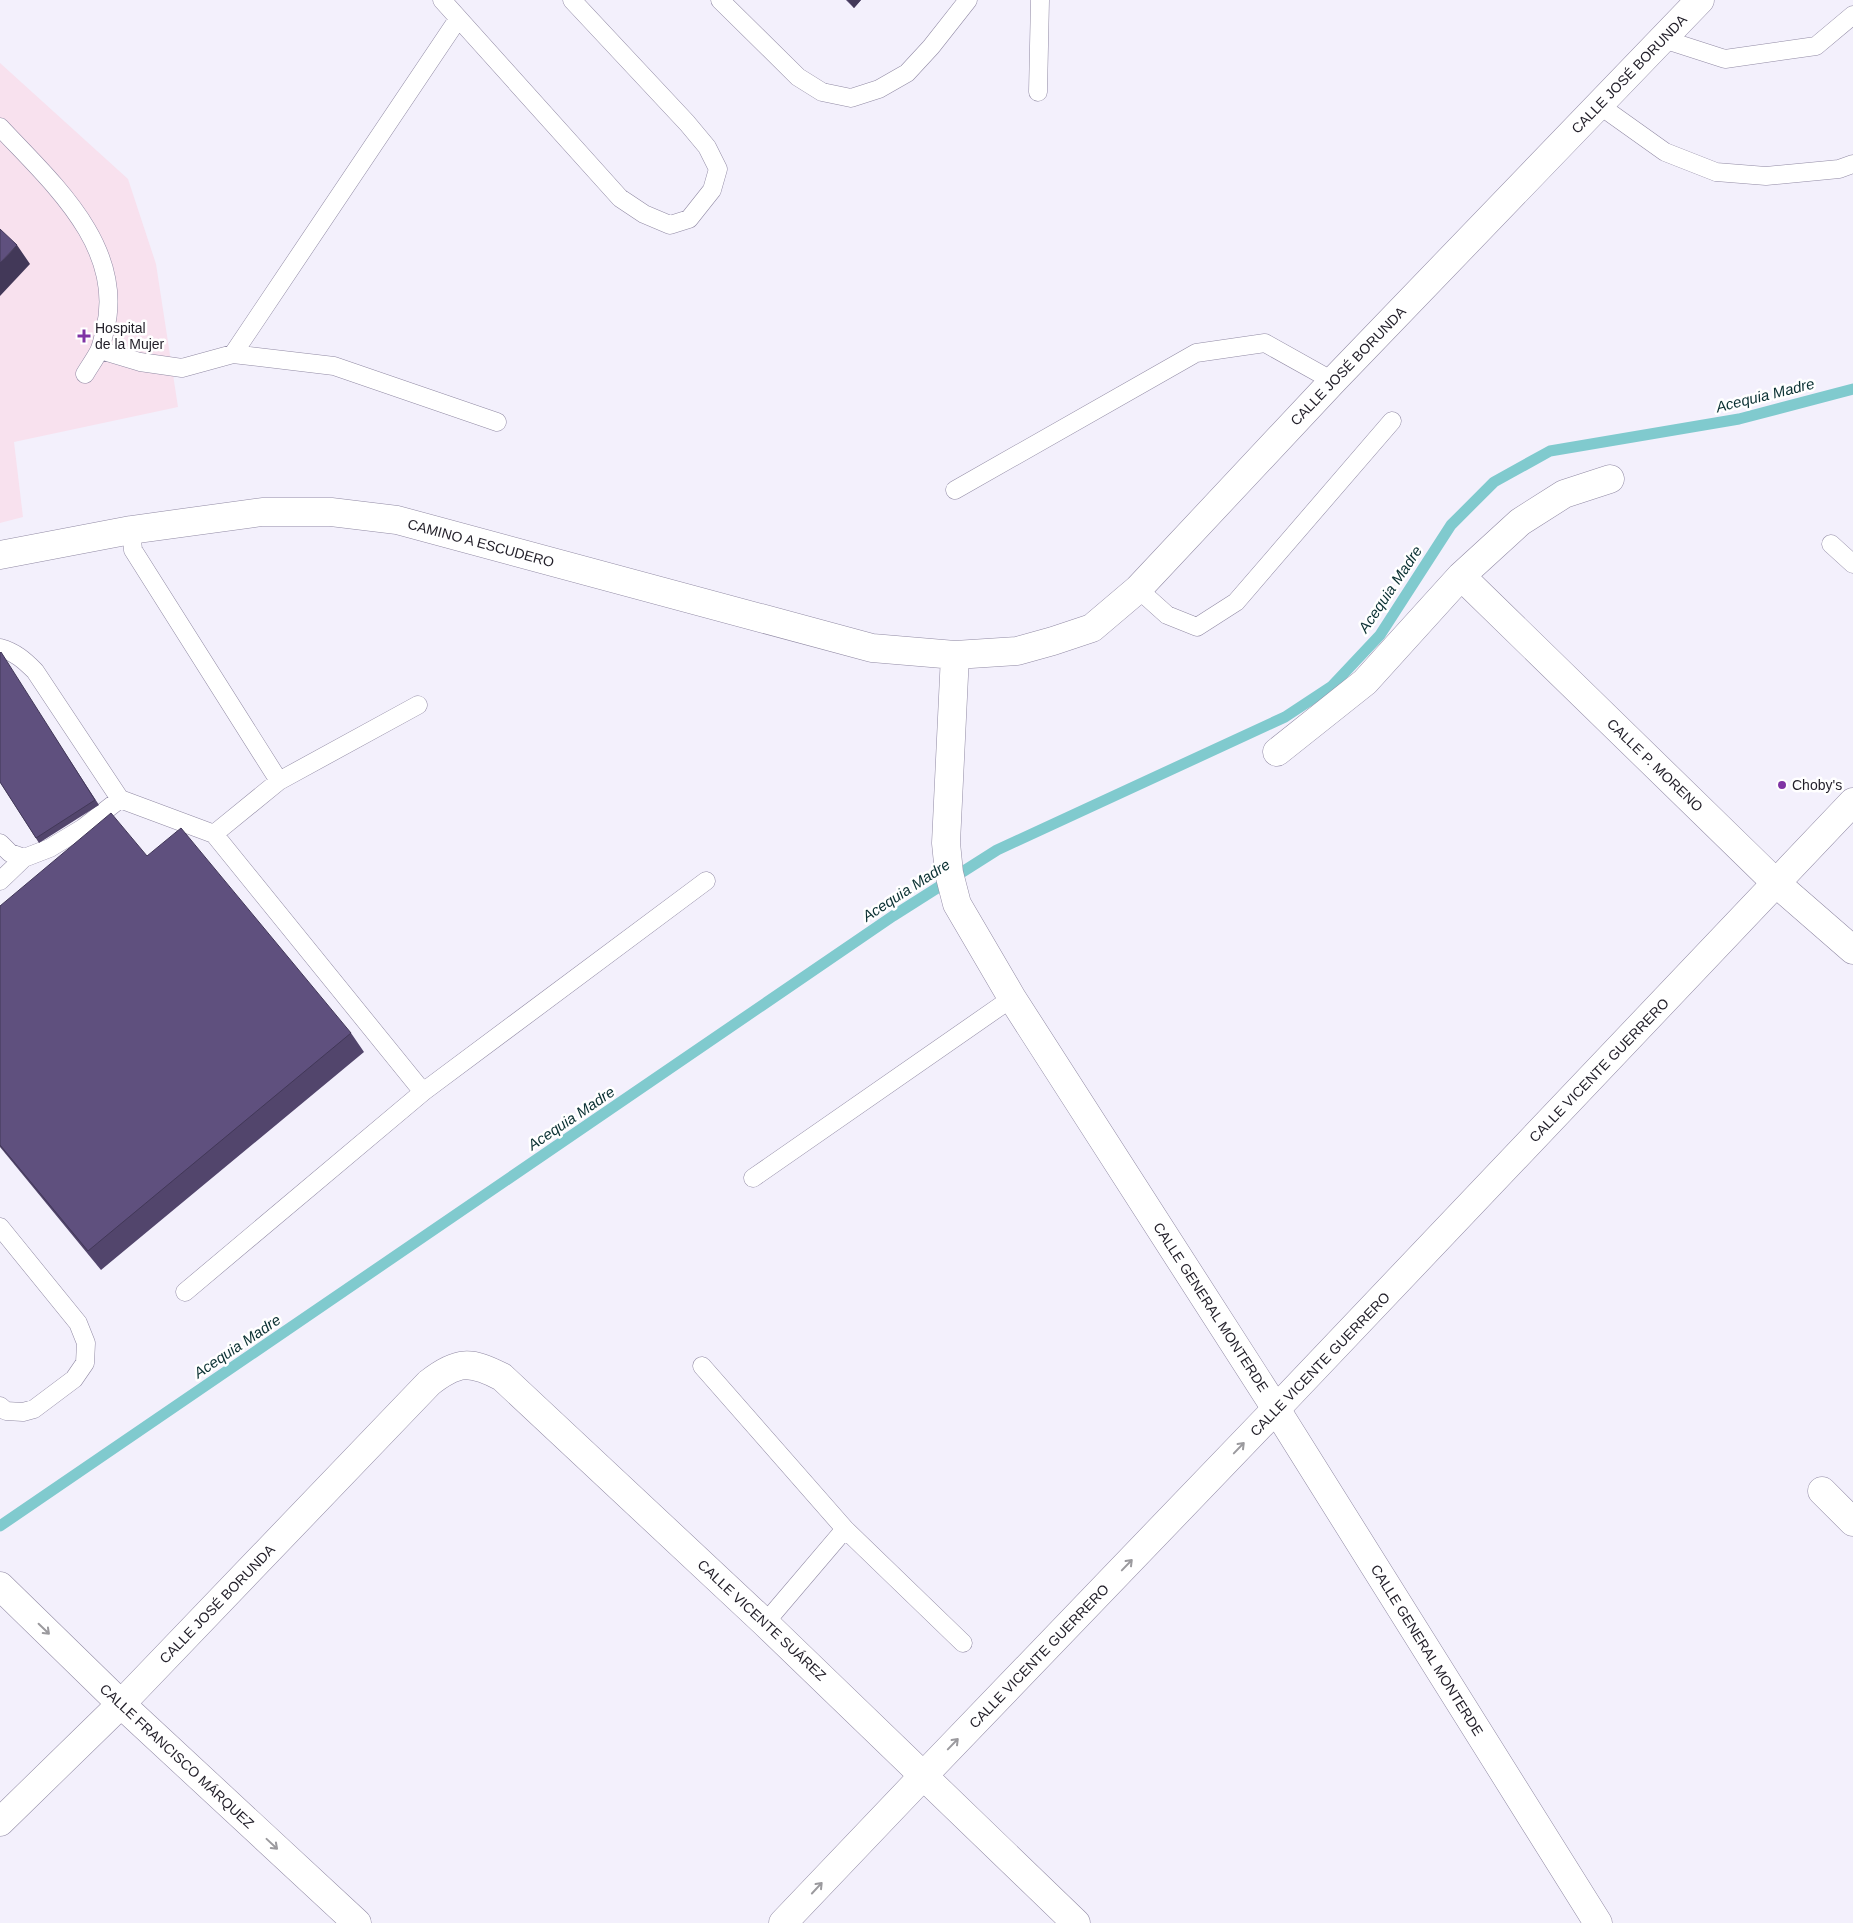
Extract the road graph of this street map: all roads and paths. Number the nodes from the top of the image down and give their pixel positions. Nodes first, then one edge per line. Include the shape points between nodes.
1 (442, 0) edge
2 (572, 0) edge
3 (720, 0) edge
4 (968, 0) edge
5 (1040, 0) edge
6 (1700, 0) edge
7 (1853, 15) edge
8 (458, 19) junction
9 (1663, 38) junction
10 (1038, 92) dead end
11 (1599, 105) junction
12 (0, 127) edge
13 (1853, 164) edge
14 (100, 350) junction
15 (233, 354) junction
16 (84, 374) dead end
17 (1333, 381) junction
18 (496, 422) dead end
19 (1392, 422) dead end
20 (1610, 479) dead end
21 (955, 490) dead end
22 (131, 530) junction
23 (1831, 544) dead end
24 (0, 555) edge
25 (1853, 564) edge
26 (1461, 576) junction
27 (1138, 589) junction
28 (0, 648) edge
29 (955, 655) junction
30 (418, 705) dead end
31 (1278, 752) dead end
32 (279, 781) junction
33 (120, 799) junction
34 (1853, 802) edge
35 (214, 834) junction
36 (0, 843) edge
37 (24, 858) junction
38 (0, 881) edge
39 (706, 881) dead end
40 (1776, 883) junction
41 (1853, 950) edge
42 (1012, 998) junction
43 (423, 1092) junction
44 (753, 1178) dead end
45 (0, 1227) edge
46 (186, 1292) dead end
47 (702, 1366) dead end
48 (429, 1383) joint
49 (0, 1406) edge
50 (1276, 1409) junction
51 (1822, 1491) dead end
52 (1853, 1522) edge
53 (845, 1529) junction
54 (4, 1591) edge
55 (765, 1623) junction
56 (963, 1644) dead end
57 (121, 1704) junction
58 (924, 1774) junction
59 (0, 1822) edge
60 (357, 1923) edge
61 (783, 1923) edge
62 (1076, 1923) edge
63 (1598, 1923) edge

1 - 8 lane
2 - 8 lane via 707,147 718,169 712,190 689,219 670,225 644,214 620,198
3 - 4 lane via 798,77 822,92 851,98 879,89 907,73
5 - 10 lane
6 - 9 street, CALLE JOSÉ BORUNDA
7 - 9 lane via 1816,46 1725,59
8 - 15 lane
9 - 11 street, CALLE JOSÉ BORUNDA
11 - 13 lane via 1665,152 1716,172 1766,176 1838,169
11 - 17 street, CALLE JOSÉ BORUNDA
12 - 14 lane via 67,199 89,232 103,263 108,286 108,315
14 - 15 lane via 140,362 182,368
14 - 16 lane
15 - 18 lane via 334,366
17 - 21 lane via 1265,343 1196,352
17 - 27 street, CALLE JOSÉ BORUNDA
19 - 27 lane via 1236,602 1197,627 1167,615
20 - 26 street via 1564,494 1528,517
22 - 24 street, CAMINO A ESCUDERO
22 - 29 street, CAMINO A ESCUDERO via 262,512 332,512 397,520 872,648
22 - 32 lane via 133,550
23 - 25 lane
26 - 31 street via 1365,682
26 - 40 street, CALLE P. MORENO
27 - 29 street, CALLE JOSÉ BORUNDA via 1092,628 1017,651
28 - 33 lane via 11,650 35,671
29 - 42 street, CALLE GENERAL MONTERDE via 946,843 949,873 956,904
30 - 32 lane
32 - 35 lane
33 - 35 lane
33 - 37 lane via 83,828 50,848
34 - 40 street, CALLE VICENTE GUERRERO
35 - 43 lane
36 - 37 lane via 10,853
37 - 38 lane
39 - 43 lane
40 - 41 street, CALLE P. MORENO
40 - 50 street, CALLE VICENTE GUERRERO
42 - 44 lane
42 - 50 street, CALLE GENERAL MONTERDE
43 - 46 lane
45 - 49 lane via 78,1322 86,1343 85,1363 74,1379 34,1409 6,1411
47 - 53 lane
48 - 55 street, CALLE VICENTE SUÁREZ via 445,1370 462,1365 482,1367 502,1377
48 - 57 street, CALLE JOSÉ BORUNDA
58 -> 50 street, CALLE VICENTE GUERRERO
50 - 63 street, CALLE GENERAL MONTERDE
51 - 52 street
53 - 55 lane
53 - 56 lane
54 -> 57 street, CALLE FRANCISCO MÁRQUEZ
55 - 58 street, CALLE VICENTE SUÁREZ
57 - 59 street, CALLE JOSÉ BORUNDA
57 -> 60 street, CALLE FRANCISCO MÁRQUEZ
61 -> 58 street, CALLE VICENTE GUERRERO
58 - 62 street, CALLE VICENTE SUÁREZ

